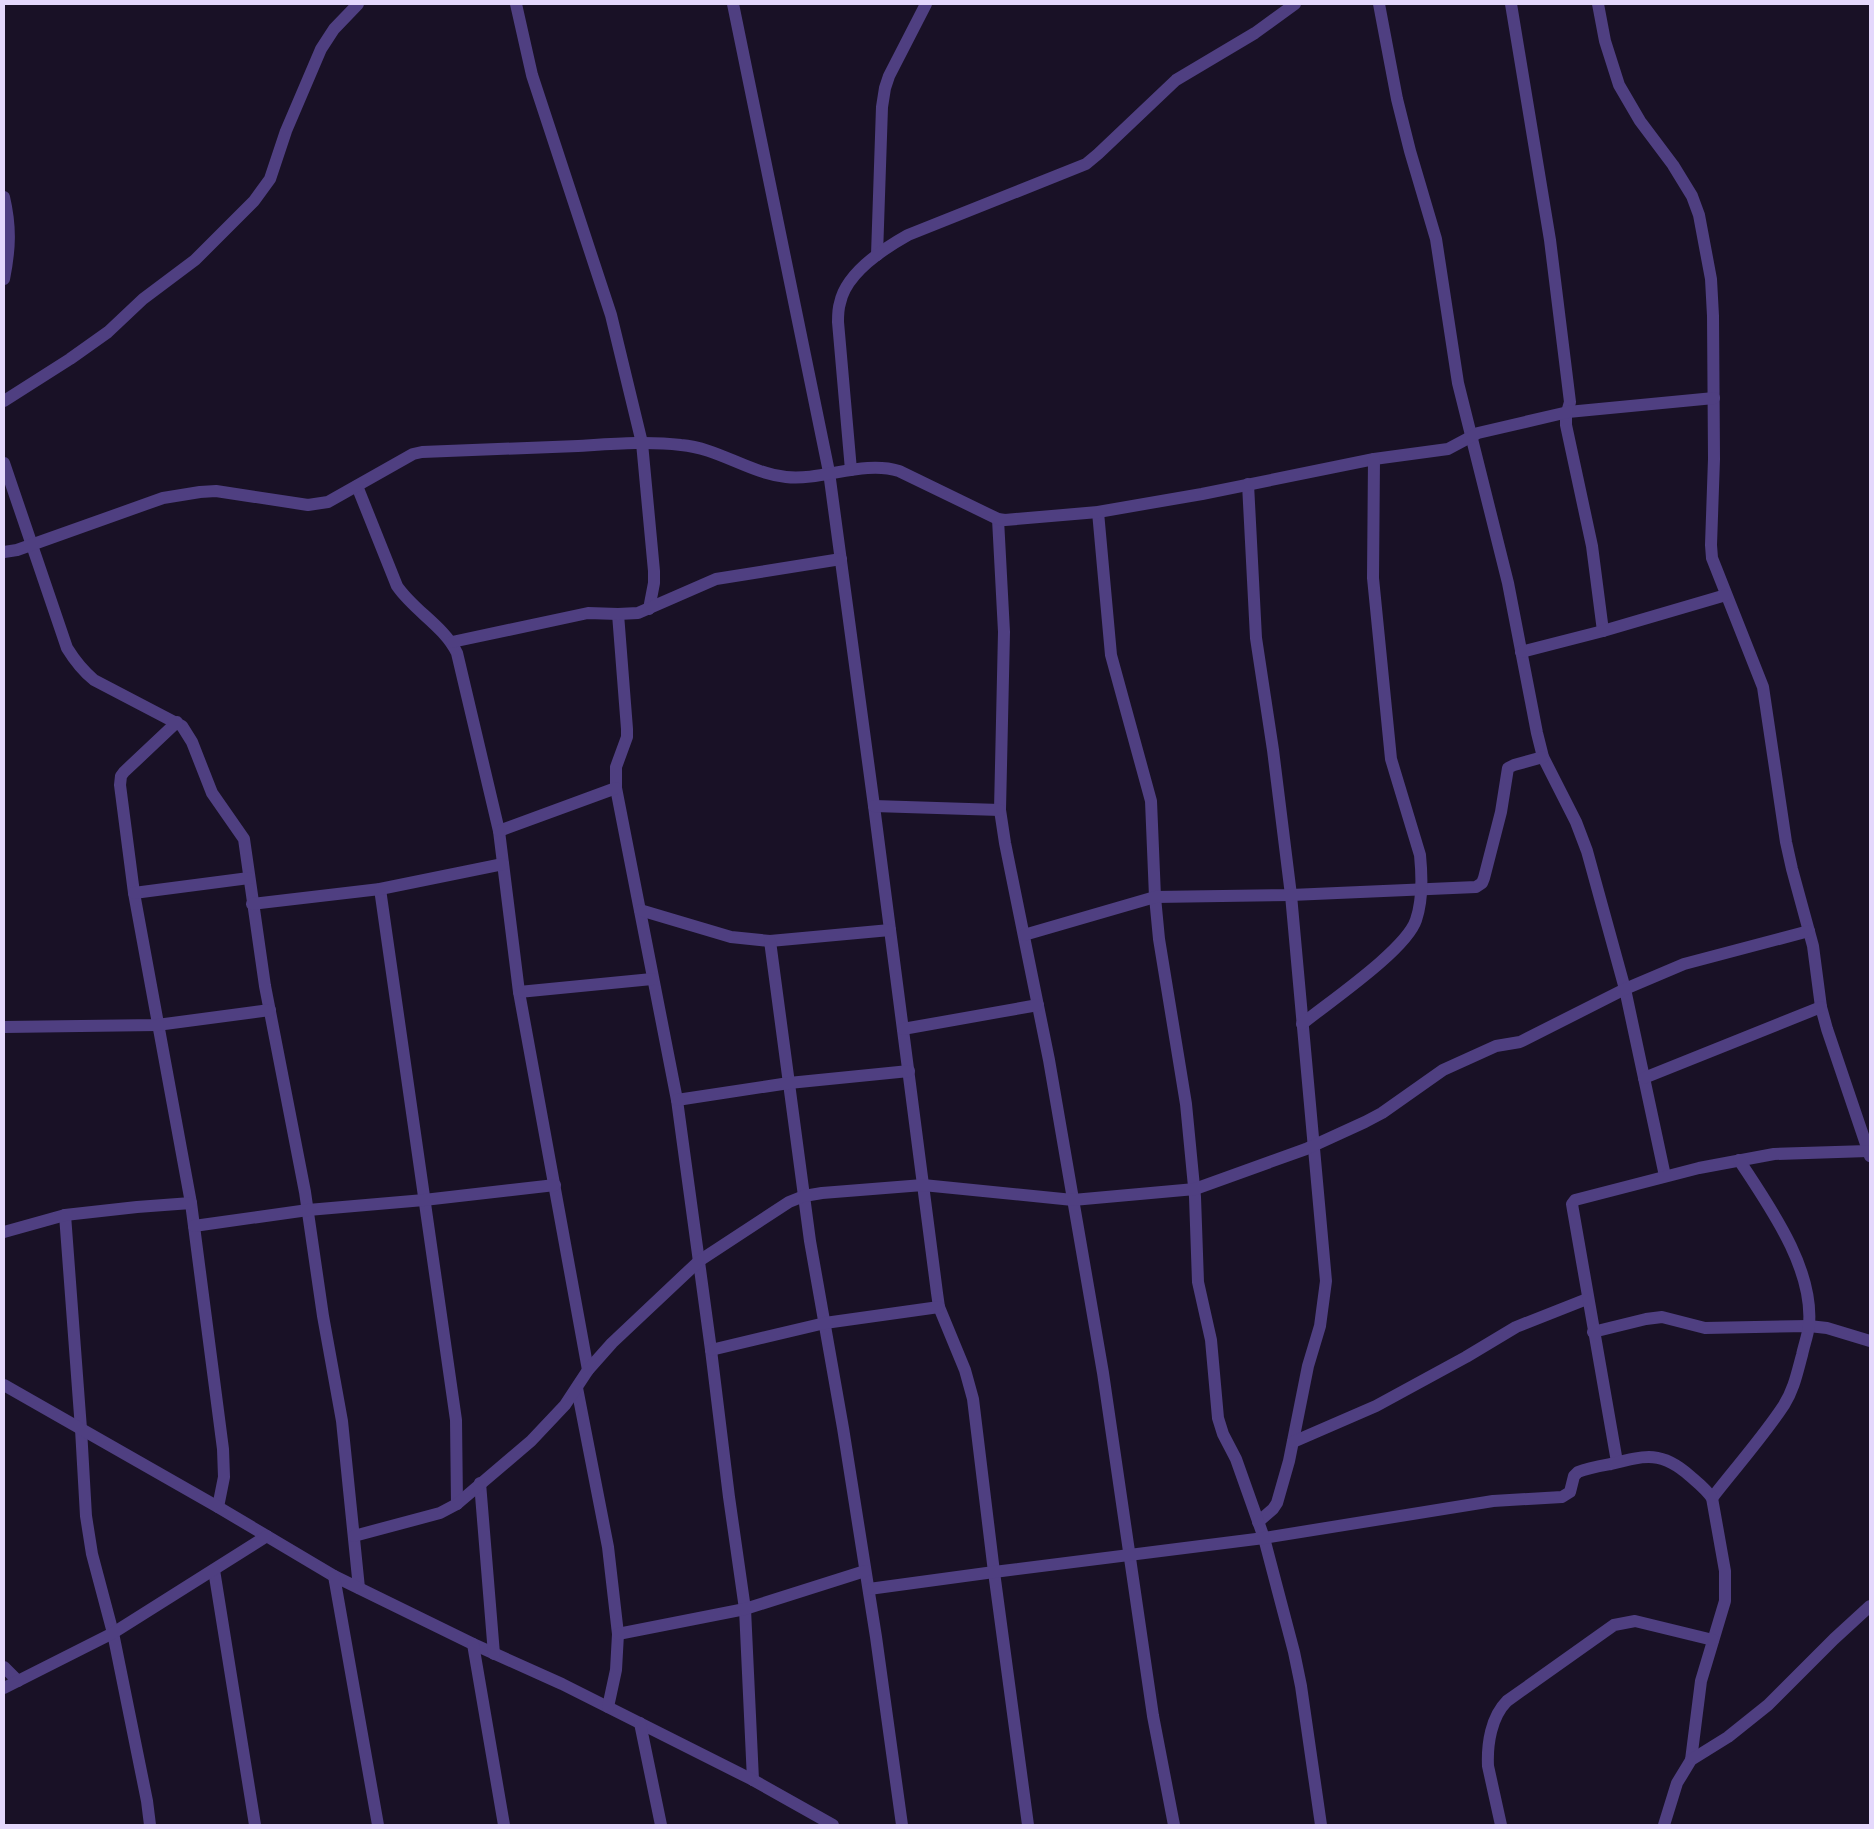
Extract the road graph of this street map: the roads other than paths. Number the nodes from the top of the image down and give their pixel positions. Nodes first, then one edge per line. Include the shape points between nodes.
1 (358, 4) edge
2 (516, 4) edge
3 (733, 4) edge
4 (926, 4) edge
5 (1295, 4) edge
6 (1379, 4) edge
7 (1511, 4) edge
8 (1598, 4) edge
9 (5, 204) edge
10 (877, 255) junction
11 (4, 279) edge
12 (1714, 398) junction
13 (4, 401) edge
14 (1568, 412) junction
15 (1471, 437) junction
16 (642, 443) junction
17 (1374, 459) junction
18 (4, 463) edge
19 (851, 470) junction
20 (829, 472) junction
21 (1248, 484) junction
22 (357, 486) junction
23 (1098, 512) junction
24 (998, 519) junction
25 (32, 544) junction
26 (4, 552) edge
27 (841, 559) junction
28 (1726, 595) junction
29 (649, 609) junction
30 (618, 614) junction
31 (1603, 631) junction
32 (452, 642) junction
33 (1521, 652) junction
34 (177, 722) junction
35 (1543, 757) junction
36 (616, 788) junction
37 (874, 806) junction
38 (1000, 810) junction
39 (499, 831) junction
40 (503, 864) junction
41 (249, 878) junction
42 (380, 889) junction
43 (1421, 890) junction
44 (134, 892) junction
45 (1291, 895) junction
46 (1155, 897) junction
47 (252, 904) junction
48 (640, 910) junction
49 (890, 930) junction
50 (1809, 931) junction
51 (1024, 935) junction
52 (770, 941) junction
53 (652, 980) junction
54 (1625, 989) junction
55 (519, 992) junction
56 (1038, 1004) junction
57 (1821, 1007) junction
58 (270, 1010) junction
59 (1302, 1024) junction
60 (157, 1025) junction
61 (4, 1027) edge
62 (903, 1029) junction
63 (909, 1070) junction
64 (1644, 1078) junction
65 (789, 1083) junction
66 (676, 1100) junction
67 (1313, 1145) junction
68 (1869, 1153) edge
69 (1740, 1160) junction
70 (1665, 1176) junction
71 (555, 1184) junction
72 (923, 1185) junction
73 (1195, 1189) junction
74 (804, 1196) junction
75 (424, 1200) junction
76 (1073, 1200) junction
77 (190, 1203) junction
78 (308, 1210) junction
79 (65, 1215) junction
80 (194, 1226) junction
81 (4, 1232) edge
82 (699, 1261) junction
83 (1587, 1299) junction
84 (940, 1306) junction
85 (825, 1323) junction
86 (1809, 1326) junction
87 (1593, 1332) junction
88 (1870, 1342) edge
89 (711, 1350) junction
90 (588, 1370) junction
91 (4, 1385) edge
92 (578, 1388) junction
93 (81, 1429) junction
94 (1293, 1442) junction
95 (1617, 1462) junction
96 (480, 1484) junction
97 (1712, 1498) junction
98 (457, 1504) junction
99 (218, 1507) junction
100 (1258, 1522) junction
101 (267, 1536) junction
102 (354, 1536) junction
103 (1264, 1538) junction
104 (1130, 1555) junction
105 (214, 1570) junction
106 (865, 1571) junction
107 (994, 1572) junction
108 (334, 1576) junction
109 (359, 1588) junction
110 (868, 1589) junction
111 (1870, 1606) edge
112 (745, 1608) junction
113 (113, 1634) junction
114 (618, 1634) junction
115 (1714, 1640) junction
116 (473, 1644) junction
117 (494, 1654) junction
118 (4, 1668) edge
119 (18, 1681) junction
120 (4, 1688) edge
121 (608, 1707) junction
122 (640, 1723) junction
123 (1691, 1760) junction
124 (753, 1780) junction
125 (150, 1825) edge
126 (255, 1825) edge
127 (378, 1825) edge
128 (504, 1825) edge
129 (661, 1825) edge
130 (833, 1825) edge
131 (902, 1825) edge
132 (1028, 1825) edge
133 (1174, 1825) edge
134 (1321, 1825) edge
135 (1501, 1825) edge
136 (1664, 1825) edge

1 - 13 street via 320,49 270,178 254,201 195,260 108,332
2 - 16 street via 532,75 611,315
3 - 20 street
4 - 10 street via 884,88
5 - 10 street via 1176,80 1086,164 908,235
6 - 15 street via 1397,99 1436,239 1458,383
7 - 14 street via 1552,250 1570,402
8 - 12 street via 1605,41 1619,85 1640,121 1673,165 1692,196 1699,215 1711,279
9 - 11 street via 10,243
10 - 19 street via 849,282 840,302 839,347
12 - 14 street
12 - 28 street via 1711,545 1712,558
14 - 15 street via 1511,424
14 - 31 street via 1566,425 1594,557
15 - 17 street via 1448,449
15 - 33 street via 1508,583
16 - 20 street via 681,444 705,449 767,474 785,477
16 - 22 street via 422,452
16 - 29 street via 654,571
17 - 21 street
17 - 43 street via 1373,578 1377,636 1391,760 1420,855
18 - 25 street
19 - 20 street
19 - 24 street via 884,468 899,471
20 - 27 street
21 - 23 street
21 - 45 street via 1256,638
22 - 25 street via 328,502 308,505 216,491 182,494
22 - 32 street via 398,586 406,599
23 - 24 street
23 - 46 street via 1111,656 1151,801
24 - 38 street via 1004,632
25 - 26 street
25 - 34 street via 67,648 81,669 94,680
27 - 29 street via 716,579
27 - 37 street
28 - 31 street
28 - 50 street via 1763,687 1786,842
29 - 30 street
30 - 32 street via 588,612
30 - 36 street via 627,729 616,767
31 - 33 street
32 - 39 street
33 - 35 street
34 - 41 street via 192,742 212,793 244,839
34 - 44 street via 121,776
35 - 43 street via 1508,768 1501,812 1482,883 1476,887
35 - 54 street via 1582,836
36 - 39 street
36 - 48 street
37 - 38 street
37 - 49 street
38 - 51 street
39 - 40 street
40 - 42 street
40 - 55 street
41 - 44 street
41 - 47 street
42 - 47 street
42 - 75 street
43 - 45 street
43 - 59 street via 1417,919 1397,947
44 - 60 street
45 - 46 street
45 - 59 street
46 - 51 street
46 - 73 street via 1161,958 1186,1104
47 - 58 street
48 - 52 street via 731,937
48 - 53 street
49 - 52 street
49 - 62 street
50 - 54 street via 1684,964
50 - 57 street
51 - 56 street
52 - 65 street
53 - 55 street
53 - 66 street
54 - 64 street
54 - 67 street via 1520,1042 1496,1046 1443,1070 1382,1113
55 - 71 street
56 - 62 street
56 - 76 street
57 - 64 street
57 - 68 street
58 - 60 street
58 - 78 street
59 - 67 street
60 - 61 street
60 - 77 street
62 - 63 street
63 - 65 street
63 - 72 street
64 - 70 street
65 - 66 street
65 - 74 street
66 - 82 street
67 - 73 street
67 - 94 street via 1326,1290
68 - 69 street via 1774,1154
69 - 70 street
69 - 86 street via 1779,1222 1802,1275
70 - 83 street via 1575,1200 1572,1204
71 - 75 street
71 - 90 street
72 - 74 street
72 - 76 street
72 - 84 street
73 - 76 street
73 - 100 street via 1198,1282 1211,1340 1218,1418
74 - 82 street via 781,1206
74 - 85 street
75 - 78 street
75 - 98 street via 456,1420
76 - 104 street
77 - 79 street
77 - 80 street
78 - 80 street
78 - 102 street via 342,1421
79 - 81 street
79 - 93 street
80 - 99 street via 224,1449 224,1477
82 - 89 street
82 - 90 street
83 - 87 street
83 - 94 street via 1516,1327 1376,1406
84 - 85 street
84 - 107 street via 973,1400
85 - 89 street
85 - 106 street
86 - 87 street via 1706,1328 1662,1317
86 - 88 street via 1827,1328
86 - 97 street via 1794,1386 1784,1404
87 - 95 street
89 - 112 street
90 - 92 street
91 - 93 street
92 - 96 street via 531,1441
92 - 114 street via 608,1547
93 - 99 street
93 - 113 street via 88,1535
94 - 100 street via 1277,1503
95 - 97 street via 1645,1457 1667,1460 1677,1464
95 - 103 street via 1578,1472 1570,1492 1562,1497 1493,1501
96 - 98 street
96 - 117 street
97 - 115 street via 1726,1586
98 - 102 street via 440,1513
99 - 101 street
100 - 103 street
101 - 105 street
101 - 108 street
102 - 109 street
103 - 104 street
103 - 134 street via 1296,1660
104 - 107 street
104 - 133 street via 1153,1716
105 - 113 street
105 - 126 street
106 - 110 street
106 - 112 street
107 - 110 street
107 - 132 street
108 - 109 street
108 - 127 street
109 - 116 street
110 - 131 street
111 - 123 street via 1768,1705
112 - 114 street
112 - 124 street
113 - 119 street
113 - 125 street
114 - 121 street via 616,1670
115 - 123 street via 1701,1681
115 - 135 street via 1635,1621 1614,1625 1506,1702 1495,1718 1488,1756
116 - 117 street
116 - 128 street
117 - 121 street
118 - 119 street
119 - 120 street
121 - 122 street
122 - 124 street
122 - 129 street
123 - 136 street via 1678,1783
124 - 130 street

